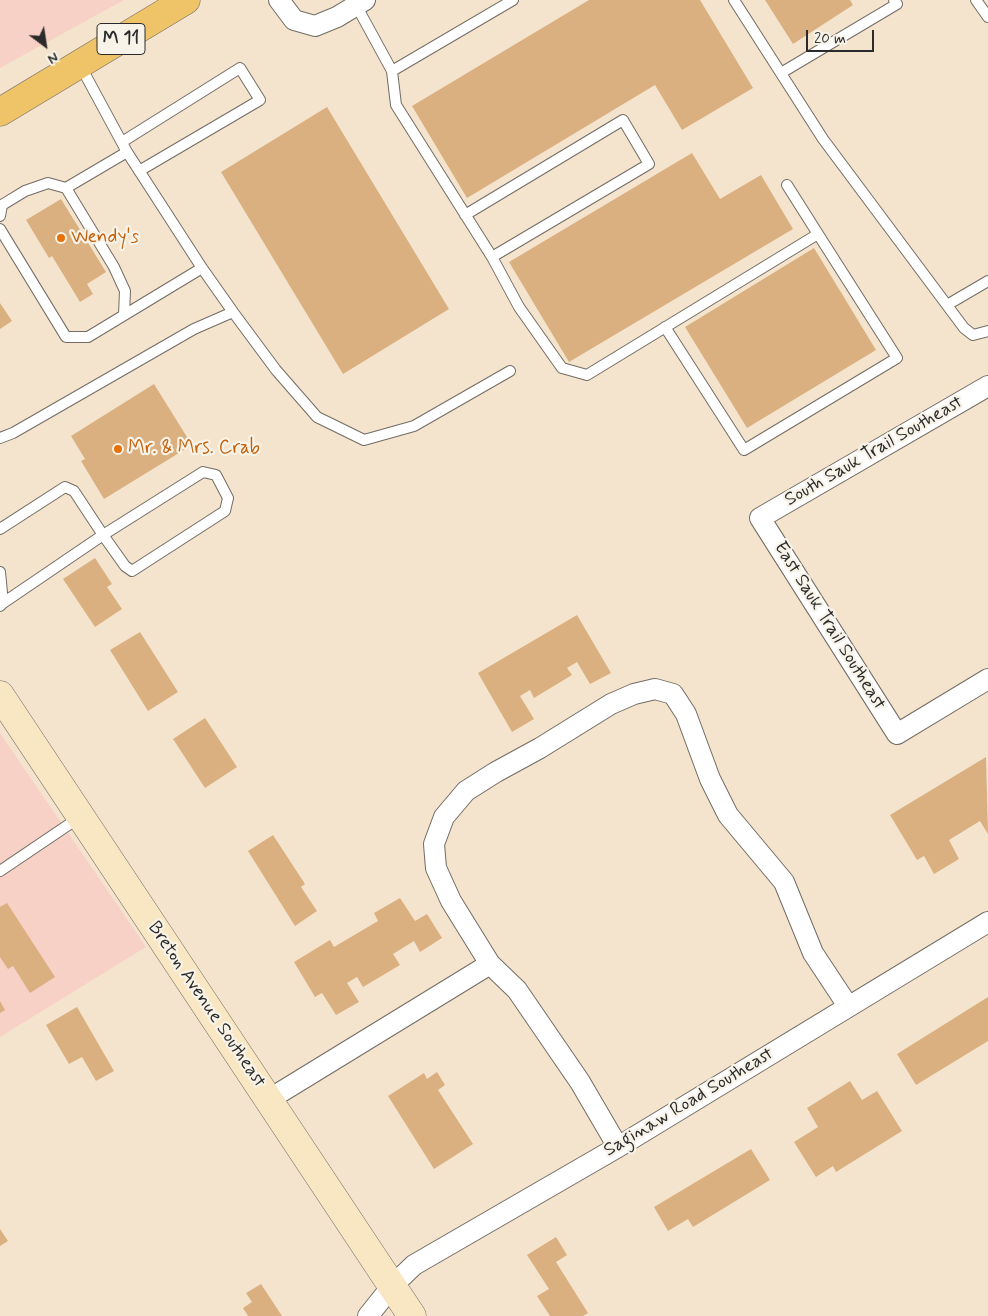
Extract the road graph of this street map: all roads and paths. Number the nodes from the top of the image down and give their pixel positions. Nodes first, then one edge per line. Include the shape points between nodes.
1 (186, 0) edge
2 (279, 0) edge
3 (513, 0) edge
4 (734, 0) edge
5 (976, 0) edge
6 (898, 1) edge
7 (361, 3) edge
8 (988, 17) edge
9 (79, 64) junction
10 (392, 72) junction
11 (781, 74) junction
12 (0, 112) edge
13 (122, 142) junction
14 (127, 152) junction
15 (139, 171) junction
16 (787, 185) dead end
17 (66, 188) junction
18 (465, 215) junction
19 (0, 216) edge
20 (0, 229) edge
21 (818, 234) junction
22 (492, 257) junction
23 (202, 268) junction
24 (988, 282) edge
25 (947, 305) junction
26 (233, 312) junction
27 (124, 315) junction
28 (665, 327) junction
29 (988, 331) edge
30 (510, 372) dead end
31 (988, 386) edge
32 (0, 438) edge
33 (760, 518) joint
34 (0, 529) edge
35 (103, 535) junction
36 (0, 572) edge
37 (2, 605) edge
38 (988, 679) edge
39 (0, 694) edge
40 (81, 816) junction
41 (0, 871) edge
42 (988, 922) edge
43 (490, 964) junction
44 (848, 1006) junction
45 (268, 1100) junction
46 (618, 1147) junction
47 (392, 1286) junction
48 (368, 1316) edge
49 (412, 1316) edge

1 - 9 main road, M 11
2 - 7 street via 294,20 315,26
3 - 10 lane
4 - 11 lane
5 - 8 lane
6 - 11 lane
7 - 10 lane
9 - 12 main road, M 11
9 - 13 lane
10 - 18 lane via 396,105
11 - 25 lane via 823,139
13 - 14 lane
13 - 15 lane via 240,68 260,100
14 - 15 lane
14 - 17 lane
15 - 23 lane
16 - 21 lane
17 - 19 lane via 48,183 25,191 2,205
17 - 27 lane via 125,291
18 - 22 lane
18 - 22 lane via 623,120 649,164
20 - 27 lane via 66,337 88,337
21 - 28 lane
21 - 28 lane via 897,358 744,450
22 - 28 lane via 520,307 562,368 587,375
23 - 26 lane
23 - 27 lane
24 - 25 lane
25 - 29 lane via 973,335
26 - 30 lane via 317,418 364,440 414,426
26 - 32 lane via 194,329
31 - 33 street, South Sauk Trail Southeast
33 - 38 street, East Sauk Trail Southeast via 897,734
34 - 35 lane via 65,488 74,491
35 - 35 lane via 132,571 225,511 228,498 216,475 202,472
35 - 37 lane
36 - 37 lane
39 - 40 main road, Breton Avenue Southeast
40 - 41 lane
40 - 45 main road, Breton Avenue Southeast
42 - 44 street, Saginaw Road Southeast
43 - 44 street via 451,901 436,868 434,844 444,817 466,791 612,704 655,689 673,694 686,714 710,779 728,815 784,882 813,953
43 - 45 street
43 - 46 street via 517,990 580,1082
44 - 46 street, Saginaw Road Southeast
45 - 47 main road, Breton Avenue Southeast
46 - 47 street, Saginaw Road Southeast via 414,1264
47 - 48 street, Saginaw Road Southeast
47 - 49 main road, Breton Avenue Southeast

